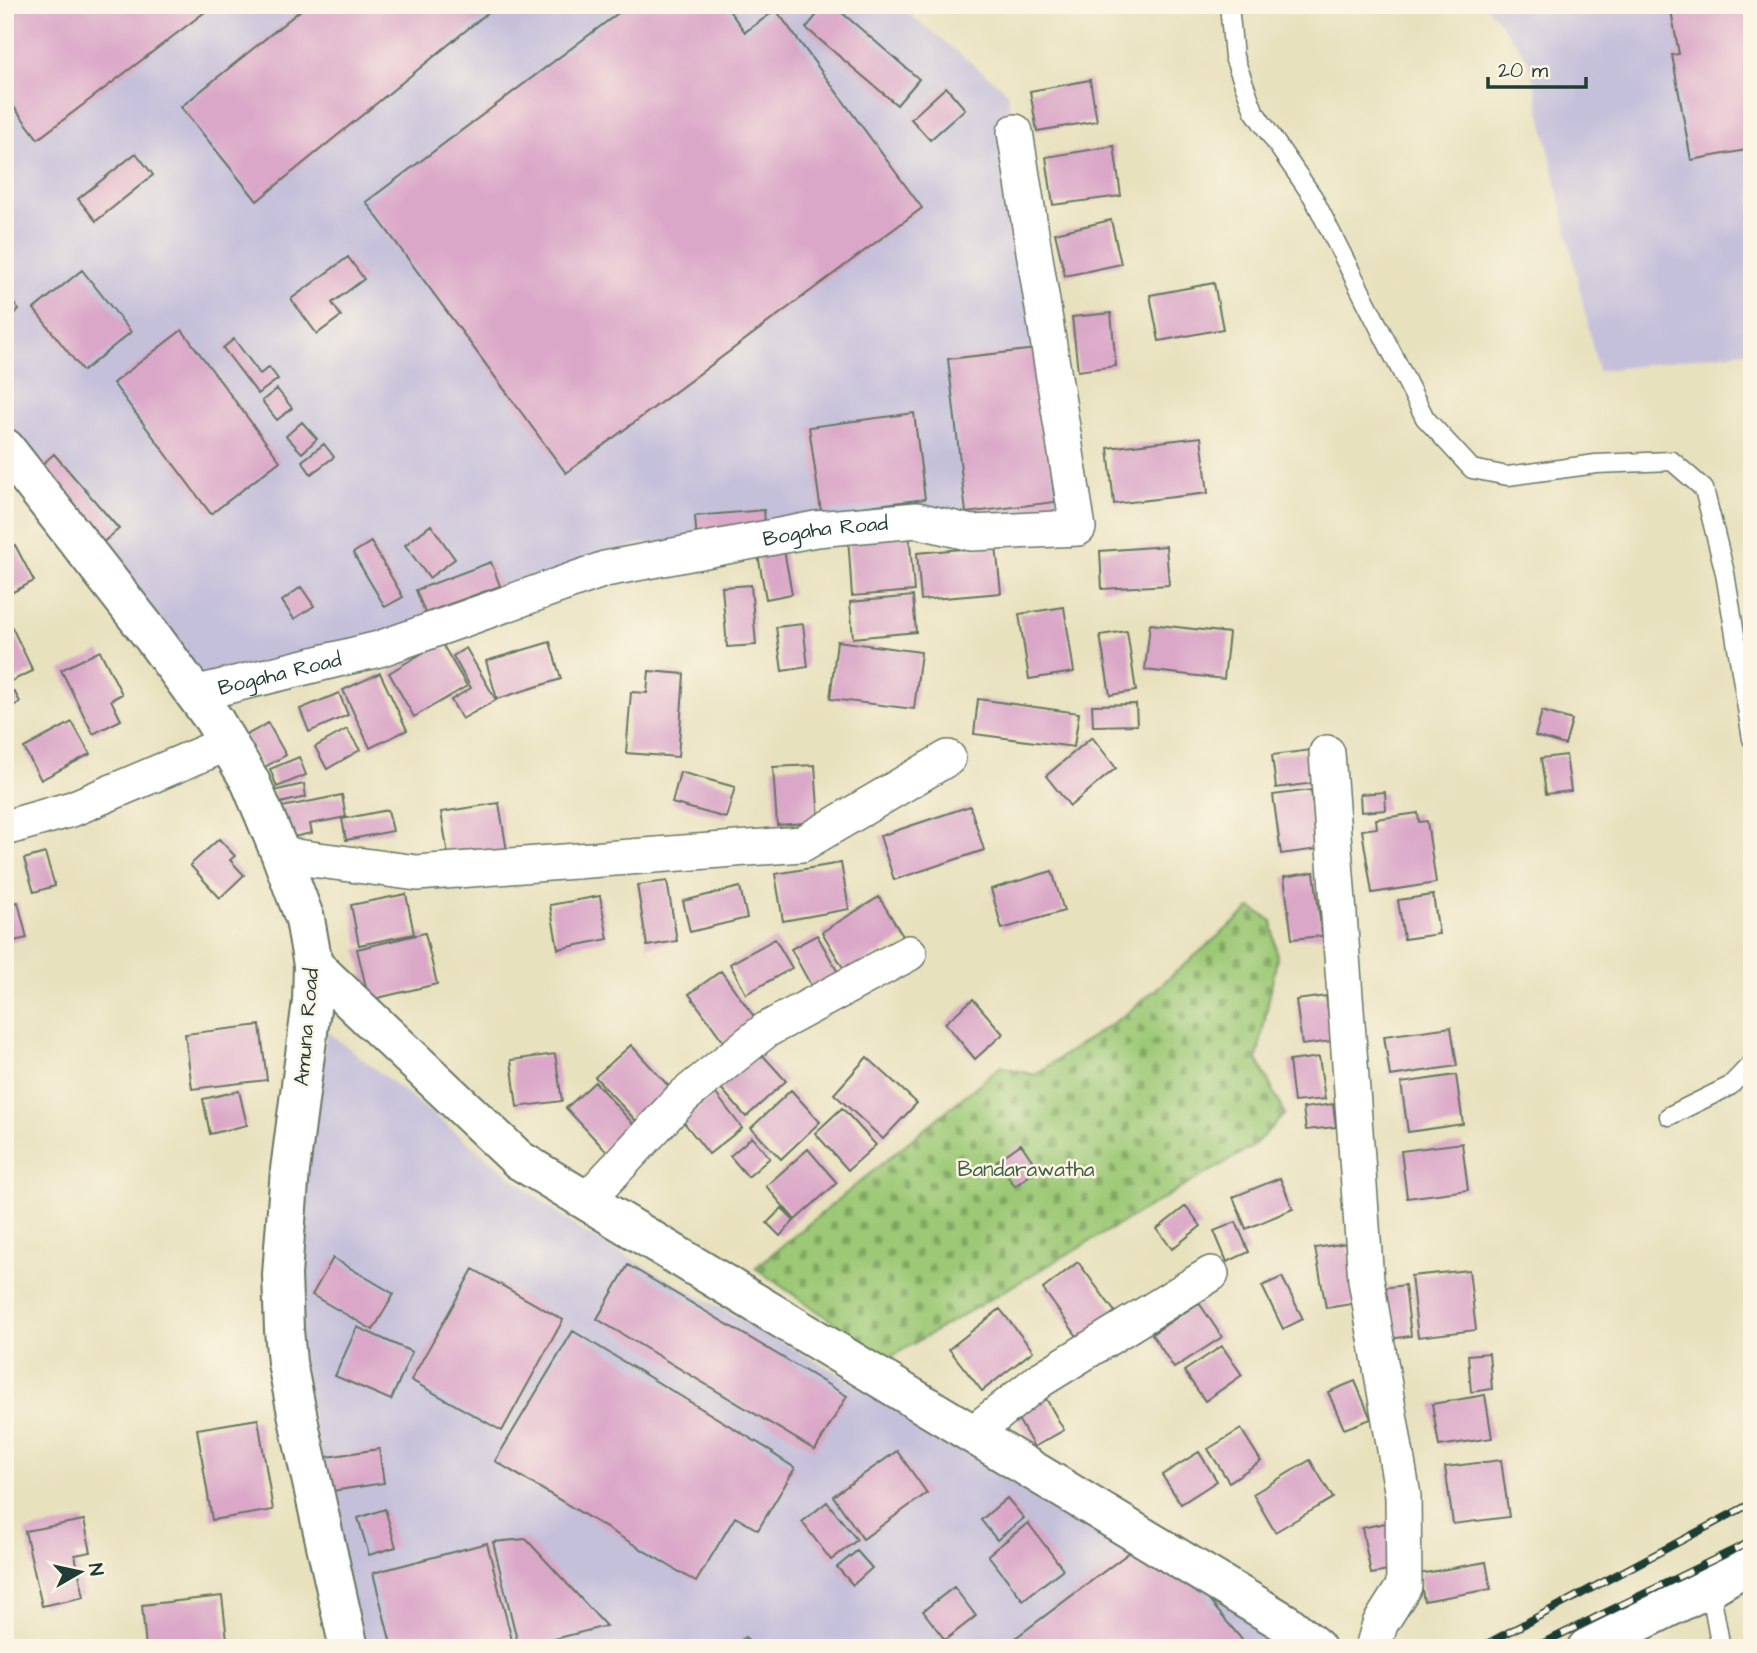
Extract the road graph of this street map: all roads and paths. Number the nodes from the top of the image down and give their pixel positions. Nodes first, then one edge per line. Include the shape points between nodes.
1 (1229, 5) edge
2 (1015, 132) dead end
3 (5, 448) edge
4 (194, 694) junction
5 (1752, 739) edge
6 (228, 743) junction
7 (1328, 753) dead end
8 (948, 758) dead end
9 (5, 828) edge
10 (281, 855) junction
11 (909, 953) dead end
12 (313, 965) junction
13 (1752, 1063) edge
14 (1669, 1116) dead end
15 (586, 1201) junction
16 (1211, 1274) dead end
17 (972, 1434) junction
18 (1752, 1562) edge
19 (1710, 1587) junction
20 (349, 1648) edge
21 (1316, 1648) edge
22 (1373, 1648) edge
23 (1587, 1648) edge
24 (1721, 1648) edge

1 - 5 lane via 1234,57 1254,111 1313,197 1425,418 1472,469 1508,476 1596,464 1672,461 1704,489 1725,573
2 - 4 street, Bogaha Road via 1079,528 971,533 917,520 816,529 605,569 379,649
3 - 4 street, Amuna Road
4 - 6 street, Amuna Road
6 - 9 street via 72,809
6 - 10 street, Amuna Road via 250,781
7 - 22 street via 1366,1280 1403,1496 1404,1586 1380,1624
8 - 10 street via 802,845 417,873
10 - 12 street, Amuna Road via 305,919
11 - 15 street via 766,1030 684,1096
12 - 15 street via 519,1160
12 - 20 street, Amuna Road via 282,1266 284,1330 298,1422
13 - 14 lane via 1730,1086
15 - 17 street
16 - 17 street via 1040,1380
17 - 21 street via 1287,1625
18 - 19 street
19 - 23 street
19 - 24 lane

